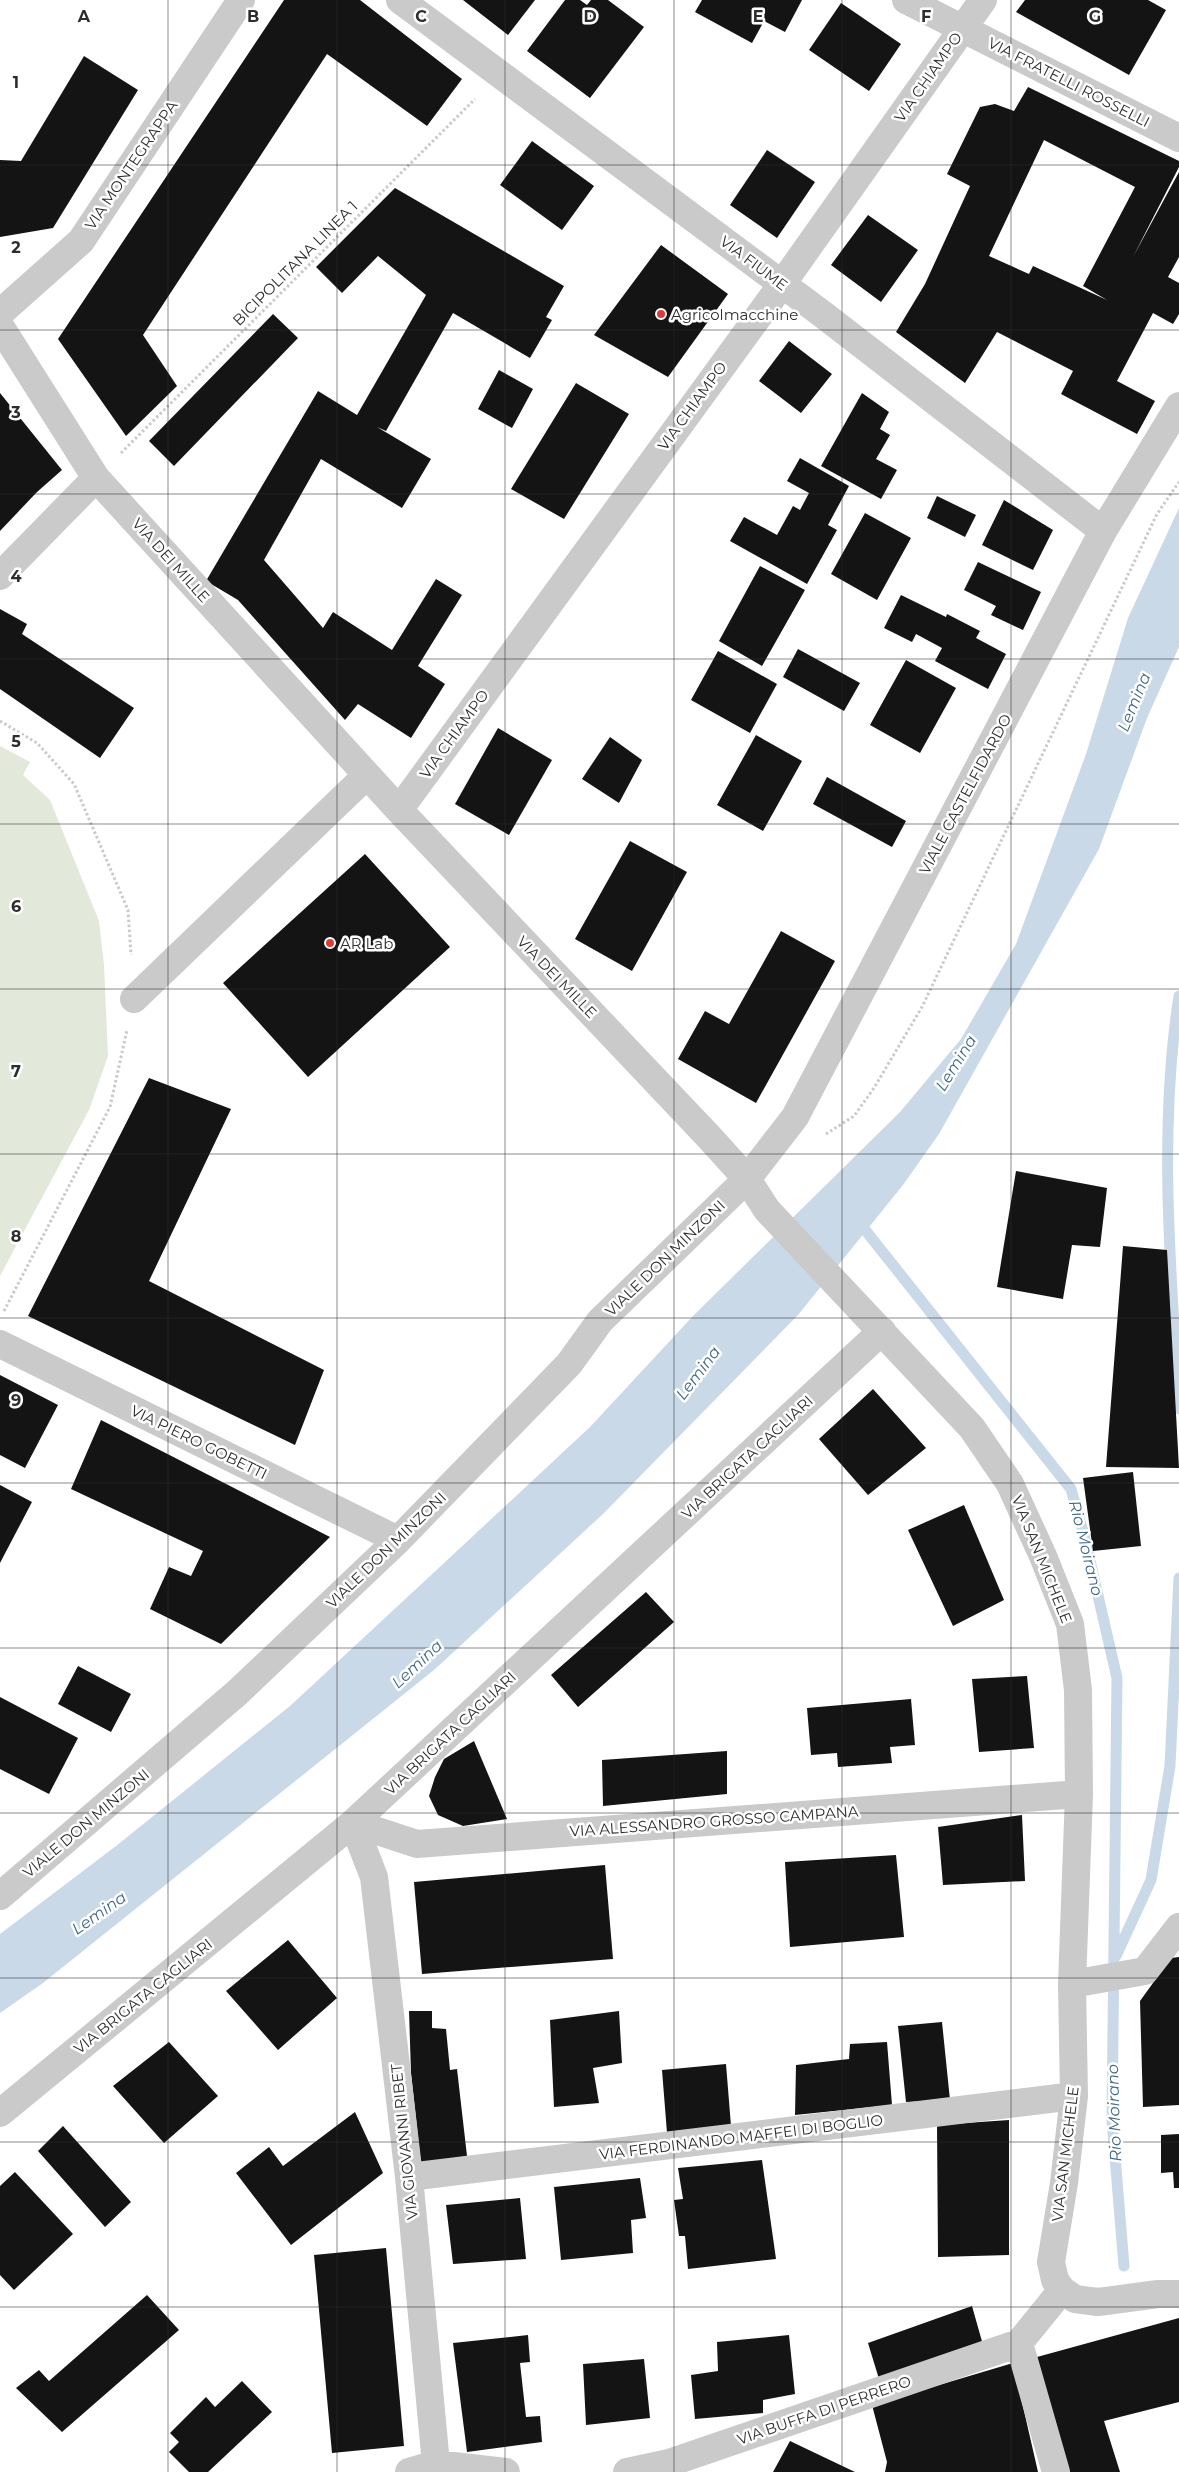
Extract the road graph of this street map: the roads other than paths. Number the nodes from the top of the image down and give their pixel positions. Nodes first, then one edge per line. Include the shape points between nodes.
1 (241, 0) edge
2 (400, 0) edge
3 (906, 0) edge
4 (983, 0) edge
5 (963, 28) junction
6 (1179, 138) edge
7 (782, 284) junction
8 (0, 313) edge
9 (0, 326) edge
10 (1179, 406) edge
11 (96, 478) junction
12 (1103, 531) junction
13 (0, 576) edge
14 (366, 776) junction
15 (398, 810) junction
16 (134, 999) road end
17 (747, 1179) junction
18 (882, 1331) junction
19 (0, 1344) edge
20 (398, 1540) junction
21 (1079, 1794) junction
22 (353, 1824) junction
23 (0, 1896) edge
24 (1179, 1926) edge
25 (1072, 1984) junction
26 (1074, 2096) junction
27 (0, 2113) edge
28 (408, 2177) junction
29 (1062, 2290) junction
30 (1179, 2294) edge
31 (1019, 2343) junction
32 (436, 2464) junction
33 (408, 2472) edge
34 (506, 2472) edge
35 (627, 2472) edge
36 (1056, 2472) edge

1 - 8 street, VIA MONTEGRAPPA via 80,240
2 - 7 street, VIA FIUME
3 - 5 street, VIA FRATELLI ROSSELLI
4 - 5 street, VIA CHIAMPO
5 - 6 street, VIA FRATELLI ROSSELLI
5 - 7 street, VIA CHIAMPO
7 - 12 street, VIA FIUME
7 - 15 street, VIA CHIAMPO
9 - 11 street, VIA DEI MILLE
10 - 12 street, VIALE CASTELFIDARDO
11 - 13 street
11 - 14 street, VIA DEI MILLE
12 - 17 street, VIALE CASTELFIDARDO via 795,1117
14 - 15 street, VIA DEI MILLE
14 - 16 street
15 - 17 street, VIA DEI MILLE
17 - 18 street, VIA DEI MILLE via 768,1210
17 - 20 street, VIALE DON MINZONI via 600,1321 569,1364
18 - 21 street, VIA SAN MICHELE via 972,1428 1010,1484 1043,1556 1070,1624 1078,1690
18 - 22 street, VIA BRIGATA CAGLIARI
19 - 20 street, VIA PIERO GOBETTI
20 - 23 street, VIALE DON MINZONI via 238,1692
21 - 22 street, VIA ALESSANDRO GROSSO CAMPANA via 417,1844
21 - 25 street, VIA SAN MICHELE
22 - 27 street, VIA BRIGATA CAGLIARI
22 - 28 street, VIA GIOVANNI RIBET via 374,1877
24 - 25 street via 1145,1971
25 - 26 street, VIA SAN MICHELE
26 - 28 street, VIA FERDINANDO MAFFEI DI BOGLIO
26 - 29 street, VIA SAN MICHELE via 1051,2262 1055,2280
28 - 32 street, VIA GIOVANNI RIBET
29 - 30 street via 1075,2299 1098,2302
29 - 31 street
31 - 35 street, VIA BUFFA DI PERRERO via 668,2463
31 - 36 street
32 - 33 street
32 - 34 street

